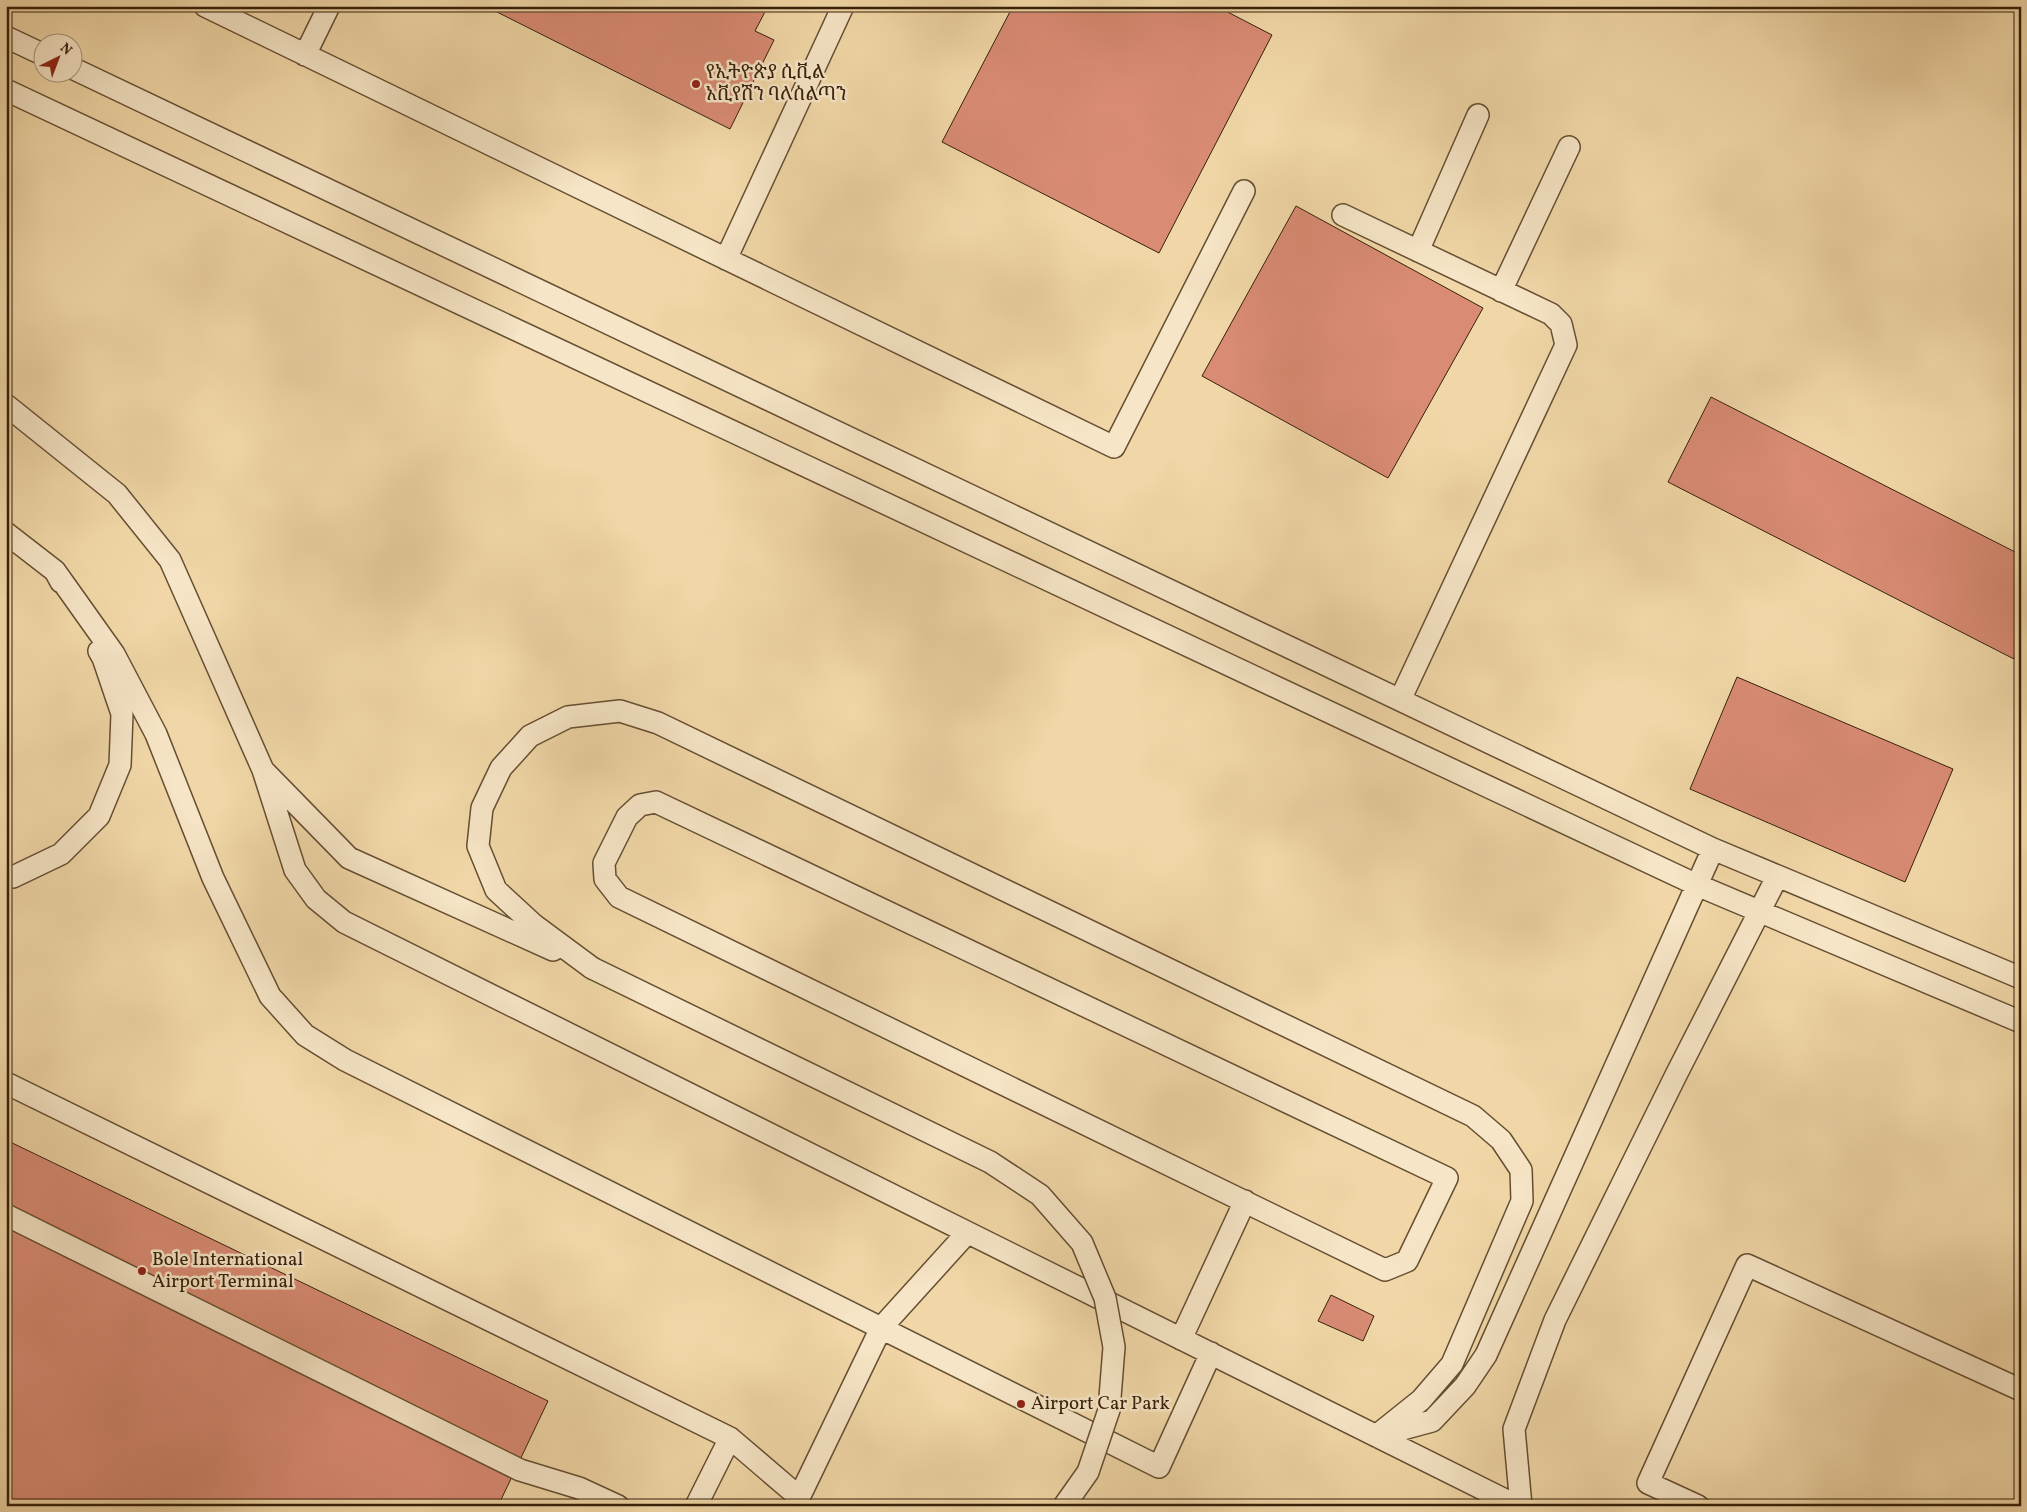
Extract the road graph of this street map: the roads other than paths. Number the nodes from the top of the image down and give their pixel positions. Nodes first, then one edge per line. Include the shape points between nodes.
1 (205, 6) edge
2 (329, 6) edge
3 (843, 6) edge
4 (6, 37) edge
5 (32, 49) edge
6 (305, 55) junction
7 (82, 73) edge
8 (6, 90) edge
9 (1478, 115) dead end
10 (1569, 147) dead end
11 (1244, 191) dead end
12 (1343, 216) dead end
13 (1418, 251) junction
14 (726, 259) junction
15 (1501, 291) junction
16 (6, 405) edge
17 (6, 533) edge
18 (55, 571) junction
19 (1400, 700) junction
20 (263, 770) junction
21 (1713, 849) junction
22 (6, 877) edge
23 (1777, 877) junction
24 (1696, 885) junction
25 (1760, 912) junction
26 (592, 968) junction
27 (2021, 978) edge
28 (2021, 1022) edge
29 (6, 1083) edge
30 (1244, 1201) junction
31 (6, 1216) edge
32 (967, 1233) junction
33 (880, 1328) junction
34 (1181, 1339) junction
35 (1211, 1353) junction
36 (2021, 1390) edge
37 (1376, 1436) junction
38 (730, 1438) junction
39 (797, 1502) edge
40 (618, 1506) edge
41 (696, 1506) edge
42 (1064, 1506) edge
43 (1517, 1506) edge
44 (1521, 1506) edge
45 (1698, 1506) edge

1 - 6 lane
2 - 6 lane
3 - 14 lane
4 - 5 lane
6 - 14 lane
7 - 19 lane
8 - 24 lane
9 - 13 lane
10 - 15 lane
11 - 14 lane via 1114,447
12 - 13 lane
13 - 15 lane
15 - 19 lane via 1551,314 1561,324 1566,345
16 - 20 lane via 117,494 170,560
17 - 18 lane
18 - 22 lane via 103,658 122,714 120,765 99,816 62,854
18 - 33 lane via 114,654 156,734 213,878 270,996 304,1035 345,1060
19 - 21 lane
20 - 26 lane via 349,858
20 - 32 lane via 294,870 316,899 344,922
21 - 23 lane
21 - 24 lane
23 - 25 lane
23 - 27 lane
24 - 25 lane
24 - 37 lane via 1486,1355 1465,1386 1432,1421
25 - 28 lane
25 - 44 lane via 1555,1320 1514,1429
26 - 37 lane via 534,925 496,890 478,846 482,808 501,768 530,736 568,718 620,710 658,723 1473,1116 1501,1140 1521,1170 1522,1201 1452,1364 1422,1400
26 - 42 lane, bridge via 990,1162 1040,1195 1082,1242 1105,1298 1114,1347 1109,1410 1088,1472
29 - 38 lane
30 - 30 lane via 1385,1270 1407,1261 1447,1178 656,802 640,805 627,817 604,863 605,879 619,897
30 - 34 lane
31 - 40 lane via 520,1470 579,1488
32 - 33 lane
32 - 34 lane
33 - 35 lane via 1159,1466
33 - 39 lane
34 - 35 lane
35 - 37 lane
36 - 45 lane via 1747,1264 1648,1483
37 - 43 lane
38 - 39 lane
38 - 41 lane

